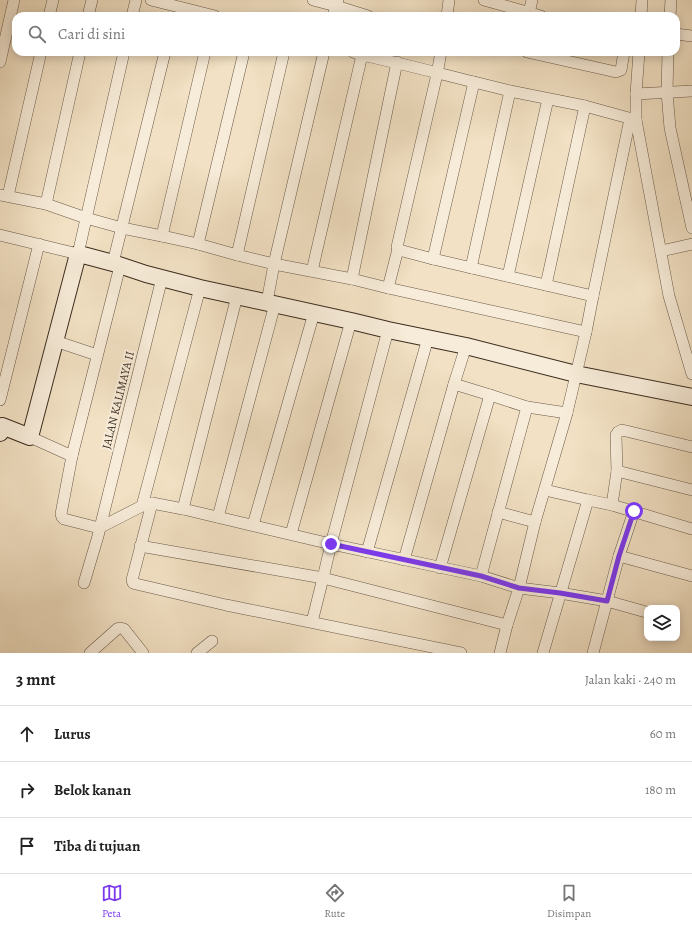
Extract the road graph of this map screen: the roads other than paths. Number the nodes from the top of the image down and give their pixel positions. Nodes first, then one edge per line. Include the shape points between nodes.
1 (14, 0) edge
2 (53, 0) edge
3 (92, 0) edge
4 (136, 0) edge
5 (151, 0) edge
6 (313, 0) edge
7 (449, 0) edge
8 (488, 0) edge
9 (532, 0) edge
10 (642, 0) edge
11 (671, 0) edge
12 (336, 7) edge
13 (175, 11) edge
14 (50, 12) edge
15 (89, 12) edge
16 (133, 12) edge
17 (354, 12) edge
18 (448, 12) edge
19 (526, 12) edge
20 (529, 12) edge
21 (641, 12) edge
22 (670, 12) edge
23 (680, 34) edge
24 (692, 36) edge
25 (40, 56) edge
26 (79, 56) edge
27 (123, 56) edge
28 (164, 56) edge
29 (204, 56) edge
30 (243, 56) edge
31 (283, 56) edge
32 (323, 56) edge
33 (356, 56) edge
34 (370, 56) edge
35 (440, 56) edge
36 (545, 56) edge
37 (623, 56) edge
38 (639, 56) edge
39 (668, 56) edge
40 (0, 62) edge
41 (397, 62) junction
42 (437, 74) junction
43 (474, 82) junction
44 (510, 91) junction
45 (692, 91) edge
46 (667, 92) junction
47 (636, 94) junction
48 (548, 99) junction
49 (584, 106) junction
50 (633, 119) junction
51 (4, 196) edge
52 (46, 204) junction
53 (86, 218) junction
54 (122, 228) junction
55 (692, 228) edge
56 (0, 235) edge
57 (162, 236) junction
58 (39, 244) junction
59 (198, 244) junction
60 (690, 244) edge
61 (398, 249) junction
62 (664, 250) junction
63 (78, 254) junction
64 (236, 255) junction
65 (433, 259) junction
66 (117, 264) junction
67 (274, 264) junction
68 (471, 268) junction
69 (312, 271) junction
70 (508, 276) junction
71 (162, 278) junction
72 (352, 279) junction
73 (546, 285) junction
74 (200, 288) junction
75 (388, 288) junction
76 (237, 296) junction
77 (593, 296) junction
78 (271, 303) junction
79 (314, 313) junction
80 (351, 321) junction
81 (388, 330) junction
82 (586, 332) junction
83 (428, 338) junction
84 (55, 341) junction
85 (466, 346) junction
86 (97, 355) junction
87 (576, 374) junction
88 (692, 374) edge
89 (454, 384) junction
90 (490, 395) junction
91 (692, 397) edge
92 (0, 400) edge
93 (527, 407) junction
94 (566, 413) junction
95 (1, 428) edge
96 (30, 437) junction
97 (692, 448) edge
98 (72, 456) junction
99 (617, 471) junction
100 (545, 490) junction
101 (692, 490) edge
102 (588, 500) junction
103 (147, 504) junction
104 (612, 505) junction
105 (183, 509) junction
106 (634, 511) junction
107 (498, 512) junction
108 (218, 517) junction
109 (536, 522) junction
110 (253, 525) junction
111 (99, 528) junction
112 (692, 529) edge
113 (291, 534) junction
114 (331, 544) junction
115 (140, 546) junction
116 (367, 552) junction
117 (619, 556) junction
118 (404, 560) junction
119 (440, 568) junction
120 (481, 576) junction
121 (692, 576) edge
122 (323, 578) junction
123 (84, 583) dead end
124 (519, 588) junction
125 (560, 593) junction
126 (607, 601) junction
127 (644, 611) edge
128 (312, 622) junction
129 (507, 625) junction
130 (212, 641) dead end
131 (90, 653) edge
132 (143, 653) edge
133 (197, 653) edge
134 (461, 653) edge
135 (500, 653) edge
136 (543, 653) edge
137 (593, 653) edge

1 - 40 street
2 - 14 street
3 - 15 street
4 - 16 street
5 - 13 street
6 - 12 street
7 - 18 street
8 - 19 street
9 - 20 street
10 - 21 street
11 - 22 street
12 - 17 street
23 - 24 street
25 - 51 street
26 - 52 street
27 - 53 street
28 - 54 street
29 - 57 street
30 - 59 street
31 - 64 street
32 - 67 street
33 - 69 street
34 - 41 street
35 - 42 street
36 - 37 street via 616,72 621,70
38 - 47 street
39 - 46 street
41 - 42 street
41 - 72 street
42 - 43 street
42 - 61 street
43 - 44 street
43 - 65 street
44 - 48 street
44 - 68 street
45 - 46 street
46 - 47 street
46 - 55 street via 670,128
47 - 50 street
48 - 49 street
48 - 70 street
49 - 50 street
49 - 73 street
50 - 62 street
50 - 77 street
51 - 52 street
52 - 53 street
53 - 54 street
53 - 63 street
54 - 57 street
54 - 66 street
56 - 58 street
57 - 59 street
58 - 63 street
58 - 92 street
59 - 64 street
60 - 62 street
61 - 65 street
61 - 75 street
62 - 88 street via 669,296
63 - 66 street
63 - 84 street
64 - 67 street
65 - 68 street
66 - 71 street
66 - 86 street
67 - 69 street
67 - 78 street
68 - 70 street
69 - 72 street
70 - 73 street
71 - 74 street
71 - 111 street, JALAN KALIMAYA II
72 - 75 street
73 - 77 street
74 - 76 street
74 - 103 street
75 - 82 street
76 - 78 street
76 - 105 street
77 - 82 street
78 - 79 street
78 - 108 street
79 - 80 street
79 - 110 street
80 - 81 street
80 - 113 street
81 - 83 street
81 - 114 street
82 - 87 street
83 - 85 street
83 - 116 street
84 - 86 street
84 - 96 street
85 - 87 street
85 - 89 street
86 - 98 street
87 - 91 street
87 - 94 street
89 - 90 street
89 - 118 street
90 - 93 street
90 - 119 street
93 - 94 street
93 - 107 street
94 - 100 street
95 - 96 street
96 - 98 street
97 - 99 street via 622,430 616,435
98 - 111 street via 62,517
99 - 101 street
99 - 104 street
100 - 102 street
100 - 109 street
102 - 104 street
102 - 125 street
103 - 105 street
103 - 111 street
103 - 115 street
104 - 106 street
105 - 108 street
106 - 112 street
106 - 117 street
107 - 109 street
107 - 120 street
108 - 110 street
109 - 124 street
110 - 113 street
111 - 123 street, JALAN KALIMAYA II
113 - 114 street
114 - 116 street
114 - 122 street
115 - 122 street
115 - 128 street via 133,583
116 - 118 street
117 - 121 street
117 - 126 street
118 - 119 street
119 - 120 street
120 - 124 street
122 - 128 street
122 - 129 street
124 - 125 street
124 - 129 street
125 - 126 street
125 - 136 street
126 - 127 street
126 - 137 street
128 - 134 street
129 - 135 street
130 - 133 street
131 - 132 street via 120,628 124,628

